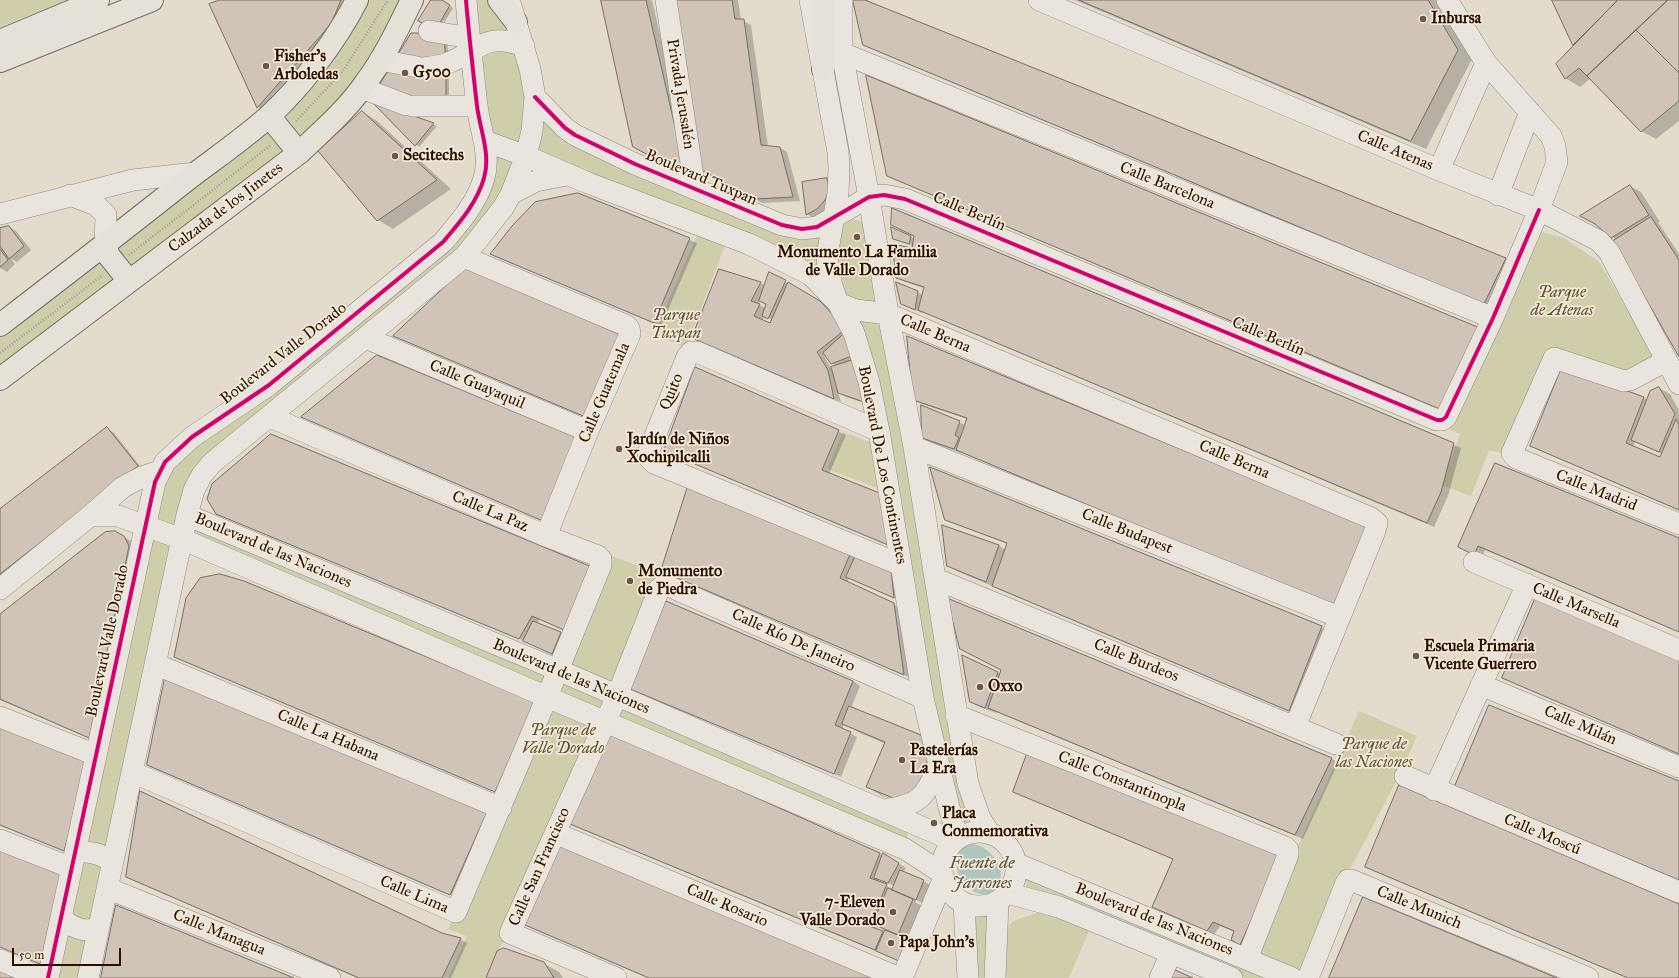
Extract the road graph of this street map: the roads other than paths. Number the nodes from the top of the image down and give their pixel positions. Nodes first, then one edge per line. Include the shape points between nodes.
1 (98, 0) edge
2 (152, 0) edge
3 (357, 0) edge
4 (412, 0) edge
5 (466, 0) edge
6 (499, 0) edge
7 (509, 0) edge
8 (666, 0) edge
9 (810, 0) edge
10 (824, 0) edge
11 (842, 0) edge
12 (1039, 0) edge
13 (1447, 0) edge
14 (516, 22) junction
15 (400, 25) junction
16 (0, 41) edge
17 (470, 45) junction
18 (524, 46) junction
19 (842, 53) junction
20 (380, 60) junction
21 (0, 61) edge
22 (1486, 63) junction
23 (823, 69) junction
24 (362, 88) junction
25 (535, 97) junction
26 (477, 106) junction
27 (1530, 112) junction
28 (268, 116) junction
29 (485, 141) junction
30 (299, 153) junction
31 (526, 156) junction
32 (1439, 170) junction
33 (195, 173) junction
34 (567, 175) junction
35 (695, 189) junction
36 (511, 194) junction
37 (1498, 194) junction
38 (70, 195) junction
39 (869, 197) junction
40 (1539, 210) junction
41 (0, 214) edge
42 (834, 218) junction
43 (105, 245) junction
44 (464, 257) junction
45 (129, 281) junction
46 (838, 303) junction
47 (888, 314) junction
48 (1493, 318) junction
49 (0, 325) edge
50 (366, 338) junction
51 (1666, 361) junction
52 (0, 378) edge
53 (1679, 384) edge
54 (270, 417) junction
55 (588, 431) junction
56 (879, 431) junction
57 (192, 437) junction
58 (914, 447) junction
59 (212, 463) junction
60 (160, 471) junction
61 (187, 515) junction
62 (90, 516) junction
63 (1679, 524) edge
64 (144, 527) junction
65 (546, 536) junction
66 (182, 539) junction
67 (1474, 562) dead end
68 (901, 565) junction
69 (936, 579) junction
70 (1526, 584) junction
71 (0, 589) edge
72 (1339, 618) junction
73 (1679, 650) edge
74 (155, 664) junction
75 (558, 670) junction
76 (1480, 685) junction
77 (617, 696) junction
78 (547, 697) junction
79 (923, 698) junction
80 (956, 715) junction
81 (0, 717) edge
82 (606, 722) junction
83 (1295, 727) junction
84 (1336, 744) dead end
85 (96, 755) junction
86 (939, 765) junction
87 (1679, 767) edge
88 (132, 772) junction
89 (1405, 776) dead end
90 (1434, 790) junction
91 (501, 808) junction
92 (885, 810) junction
93 (555, 833) junction
94 (990, 834) junction
95 (0, 840) edge
96 (956, 840) junction
97 (73, 860) junction
98 (112, 863) junction
99 (1015, 863) junction
100 (943, 877) junction
101 (107, 888) junction
102 (1679, 892) edge
103 (1002, 898) junction
104 (964, 904) junction
105 (61, 918) junction
106 (99, 926) junction
107 (1171, 953) junction
108 (1247, 958) junction
109 (0, 960) edge
110 (42, 978) edge
111 (48, 978) edge
112 (88, 978) edge
113 (330, 978) edge
114 (616, 978) edge
115 (900, 978) edge
116 (968, 978) edge
117 (995, 978) edge
118 (1160, 978) edge
119 (1232, 978) edge
120 (1292, 978) edge
121 (1308, 978) edge
122 (1588, 978) edge

1 - 16 main road
2 - 21 main road
3 - 28 main road via 325,52 303,80
4 - 15 main road, Calzada de los Jinetes
5 - 17 street, Boulevard Valle Dorado
6 - 14 main road
7 - 14 street
8 - 35 street, Privada Jerusalén
9 - 23 street, Boulevard De Los Continentes
10 - 23 main road
11 - 19 street, Boulevard De Los Continentes
12 - 32 street, Calle Atenas
13 - 22 street, Calle Berlín
14 - 18 street
15 - 17 street
15 - 20 main road, Calzada de los Jinetes
17 - 18 street via 501,40
17 - 20 street via 446,64 420,68
17 - 26 street, Boulevard Valle Dorado
18 - 25 street
19 - 39 street, Boulevard De Los Continentes
19 - 48 street, Calle Barcelona
20 - 24 main road, Calzada de los Jinetes
22 - 27 street, Calle Berlín
22 - 32 street
23 - 42 street, Boulevard De Los Continentes via 838,152 838,187
24 - 26 street via 409,106
24 - 30 main road, Calzada de los Jinetes via 335,119
25 - 31 street via 532,131
25 - 35 street, Boulevard Tuxpan via 575,135
26 - 29 street, Boulevard Valle Dorado
27 - 37 street
27 - 40 street, Calle Berlín via 1551,136 1556,146 1557,162
28 - 30 main road
28 - 33 main road via 242,139
29 - 31 street
29 - 57 street, Boulevard Valle Dorado via 484,178 475,199 443,242 269,385
30 - 45 main road, Calzada de los Jinetes
31 - 34 street
31 - 36 street
32 - 37 street, Calle Atenas
33 - 38 street via 133,180
33 - 43 main road
34 - 36 street via 536,181
34 - 46 street via 750,244 811,275
35 - 42 street, Boulevard Tuxpan via 782,225 817,227
36 - 44 street via 493,222
37 - 40 street, Calle Atenas
38 - 41 street
38 - 43 street via 96,205 106,215
39 - 42 street, Boulevard Tuxpan
39 - 47 street, Boulevard De Los Continentes
39 - 48 street, Calle Berlín via 884,195 906,199 1437,420 1446,417
40 - 48 street, Calle Berlín
40 - 51 street, Calle Atenas via 1599,241 1605,247
42 - 46 street, Boulevard De Los Continentes via 827,256
43 - 45 main road via 109,256
43 - 49 main road
44 - 50 street
44 - 55 street, Calle Guatemala via 630,328 630,334
45 - 52 main road, Calzada de los Jinetes
46 - 47 street via 856,310
46 - 56 street, Boulevard De Los Continentes via 854,333 869,382
47 - 58 street, Boulevard De Los Continentes
47 - 72 street, Calle Berna via 1371,518 1376,523 1375,531
50 - 54 street
50 - 55 street, Calle Guayaquil
51 - 53 street, Calle Atenas
51 - 63 street, Calle Madrid via 1624,381 1554,358 1512,453 1513,456
54 - 59 street
54 - 65 street, Calle La Paz
55 - 65 street, Calle Guatemala
56 - 68 street, Boulevard De Los Continentes
56 - 68 street, Quito via 691,352 648,453 654,463
57 - 59 street
57 - 60 street, Boulevard Valle Dorado via 173,454
58 - 69 street, Boulevard De Los Continentes
58 - 72 street, Calle Budapest
59 - 61 street via 194,490
60 - 62 street via 123,486
60 - 64 street, Boulevard Valle Dorado
61 - 66 street
61 - 75 street, Boulevard de las Naciones
62 - 64 street, Boulevard de las Naciones via 118,516
62 - 71 street
64 - 66 street, Boulevard de las Naciones
64 - 85 street, Boulevard Valle Dorado
65 - 75 street, Calle La Paz via 601,559 601,565
66 - 74 street
66 - 78 street, Boulevard de las Naciones
67 - 70 street
68 - 79 street, Boulevard De Los Continentes
69 - 80 street, Boulevard De Los Continentes
69 - 83 street, Calle Burdeos
70 - 73 street, Calle Marsella
70 - 76 street, Calle Marsella
72 - 83 street, Calle Berna
74 - 88 street
74 - 91 street, Calle La Habana
75 - 77 street, Boulevard de las Naciones
75 - 78 street, Calle Lima
76 - 87 street, Calle Milán
76 - 90 street, Calle Marsella
77 - 79 street, Calle Río De Janeiro via 659,589 668,586
77 - 82 street, Calle San Francisco
77 - 92 street, Boulevard de las Naciones
78 - 82 street, Boulevard de las Naciones
78 - 91 street, Calle Lima
79 - 86 street, Boulevard De Los Continentes
80 - 94 street, Boulevard De Los Continentes via 968,784 980,818
80 - 108 street, Calle Constantinopla via 1288,850
81 - 85 street
82 - 93 street, Calle San Francisco
82 - 100 street, Boulevard de las Naciones via 905,849
83 - 84 street, Calle Burdeos
85 - 97 street, Boulevard Valle Dorado
86 - 92 street via 923,797 903,807
86 - 96 street, Boulevard De Los Continentes
88 - 91 street, Calle Lima via 455,912
88 - 98 street
89 - 90 street, Calle Moscú
90 - 102 street, Calle Moscú
92 - 96 street, Boulevard de las Naciones
93 - 114 street, Calle San Francisco via 510,933
93 - 115 street, Calle Rosario
94 - 96 street via 974,832
94 - 99 street via 1007,845
95 - 97 street
96 - 100 street via 947,850 943,861
97 - 98 street via 94,852
97 - 105 street, Boulevard Valle Dorado
98 - 101 street
99 - 103 street via 1016,874 1013,884
99 - 108 street, Boulevard de las Naciones
100 - 104 street via 951,894
100 - 115 street
101 - 106 street
101 - 113 street, Calle Managua
103 - 104 street via 987,906
103 - 107 street, Boulevard de las Naciones via 1059,907
103 - 117 street
104 - 116 street
105 - 106 street via 77,928
105 - 111 street, Boulevard Valle Dorado
106 - 112 street
107 - 118 street
107 - 119 street, Boulevard de las Naciones
108 - 120 street, Boulevard de las Naciones
109 - 110 street
121 - 122 street, Calle Munich via 1348,880

